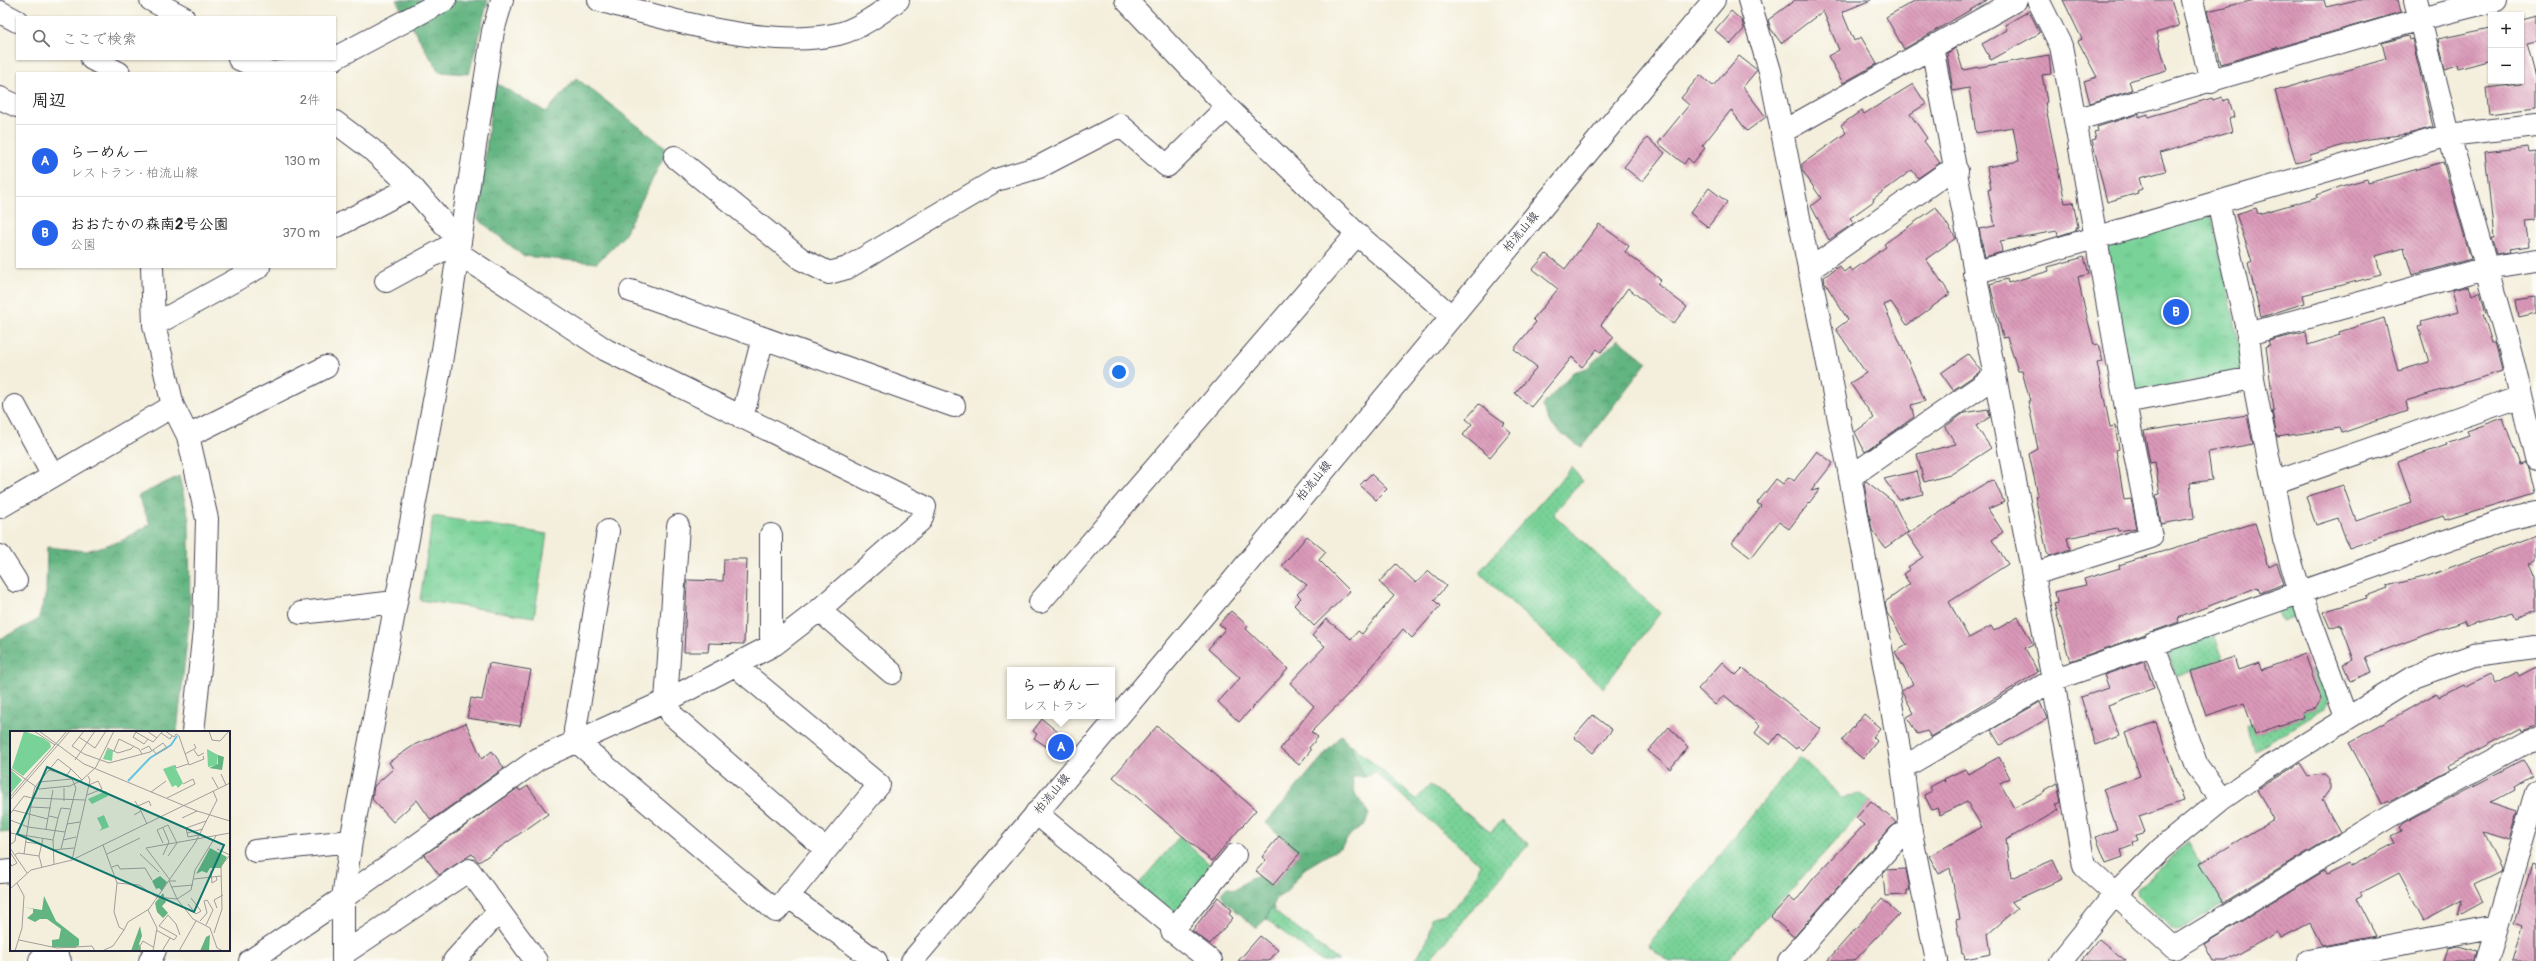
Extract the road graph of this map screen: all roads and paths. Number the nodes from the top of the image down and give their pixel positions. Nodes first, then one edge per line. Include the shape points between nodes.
1 (445, 0) edge
2 (502, 0) edge
3 (599, 0) edge
4 (898, 0) edge
5 (1126, 0) edge
6 (1714, 0) edge
7 (1748, 0) edge
8 (2016, 0) edge
9 (2038, 0) edge
10 (2192, 0) edge
11 (2496, 0) edge
12 (152, 7) edge
13 (2417, 10) edge
14 (0, 12) edge
15 (180, 16) edge
16 (16, 20) edge
17 (1932, 47) junction
18 (336, 58) edge
19 (94, 60) edge
20 (126, 60) edge
21 (241, 60) edge
22 (331, 60) edge
23 (117, 72) edge
24 (120, 72) edge
25 (270, 72) edge
26 (281, 72) edge
27 (2211, 82) junction
28 (0, 98) edge
29 (16, 106) edge
30 (1227, 107) junction
31 (2075, 120) junction
32 (336, 123) edge
33 (2536, 125) edge
34 (1782, 132) junction
35 (2449, 135) junction
36 (675, 157) dead end
37 (1957, 171) junction
38 (412, 187) junction
39 (2218, 202) junction
40 (336, 226) edge
41 (1357, 234) junction
42 (2097, 237) junction
43 (458, 247) junction
44 (2536, 260) edge
45 (152, 268) edge
46 (258, 268) edge
47 (2486, 268) junction
48 (1809, 270) junction
49 (1974, 273) junction
50 (386, 281) dead end
51 (631, 291) dead end
52 (1451, 316) junction
53 (154, 325) junction
54 (2248, 334) junction
55 (763, 338) junction
56 (326, 367) dead end
57 (1994, 377) junction
58 (2254, 378) junction
59 (2521, 396) junction
60 (2125, 402) junction
61 (15, 406) dead end
62 (173, 406) junction
63 (954, 406) dead end
64 (742, 418) junction
65 (188, 436) junction
66 (2536, 459) edge
67 (53, 476) junction
68 (1850, 477) junction
69 (2273, 483) junction
70 (0, 507) edge
71 (2536, 512) edge
72 (678, 526) dead end
73 (608, 531) dead end
74 (771, 535) dead end
75 (0, 556) edge
76 (2033, 574) junction
77 (16, 581) dead end
78 (2300, 592) junction
79 (395, 602) junction
80 (1040, 602) dead end
81 (819, 610) junction
82 (301, 613) dead end
83 (2154, 643) junction
84 (775, 644) junction
85 (2536, 647) edge
86 (739, 664) junction
87 (892, 673) dead end
88 (2053, 680) junction
89 (666, 702) junction
90 (2346, 717) junction
91 (1115, 718) edge
92 (1114, 719) edge
93 (193, 731) edge
94 (2536, 739) edge
95 (576, 742) junction
96 (1902, 765) junction
97 (2536, 792) edge
98 (2222, 799) junction
99 (1036, 813) junction
100 (1911, 833) junction
101 (351, 841) junction
102 (825, 849) junction
103 (255, 851) dead end
104 (1234, 855) dead end
105 (10, 871) edge
106 (0, 872) edge
107 (2115, 894) junction
108 (788, 896) junction
109 (343, 898) junction
110 (499, 911) junction
111 (2497, 926) junction
112 (1174, 927) junction
113 (154, 951) edge
114 (343, 957) edge
115 (150, 961) edge
116 (250, 961) edge
117 (454, 961) edge
118 (536, 961) edge
119 (876, 961) edge
120 (912, 961) edge
121 (1210, 961) edge
122 (1789, 961) edge
123 (1937, 961) edge
124 (2061, 961) edge
125 (2310, 961) edge
126 (2487, 961) edge

1 - 18 street
2 - 43 street via 493,31
3 - 4 street via 658,18 721,31 804,38 838,34 860,25
5 - 30 street
6 - 52 street, 柏流山線
7 - 34 street via 1770,71
8 - 17 street
9 - 31 street via 2061,46
10 - 27 street
11 - 13 street
12 - 15 street
13 - 27 street
13 - 35 street
14 - 16 street
17 - 34 street
17 - 37 street
19 - 23 street
20 - 24 street
21 - 25 street
22 - 26 street via 298,70
27 - 31 street
28 - 29 street
30 - 36 street via 1167,166 1120,125 1039,168 996,180 847,268 830,273 801,259
30 - 41 street
31 - 42 street
32 - 38 street
33 - 35 street
34 - 48 street
35 - 39 street
35 - 47 street
37 - 48 street via 1945,174
37 - 49 street
38 - 40 street
38 - 43 street
39 - 42 street
39 - 54 street
41 - 52 street
41 - 80 street
42 - 49 street
42 - 60 street
43 - 50 street
43 - 64 street via 606,350
43 - 79 street via 440,369
44 - 47 street
45 - 53 street
46 - 53 street
47 - 54 street
47 - 59 street
48 - 68 street
49 - 57 street
51 - 55 street
52 - 91 street, 柏流山線
53 - 62 street
54 - 58 street
55 - 63 street
55 - 64 street
56 - 65 street
57 - 68 street
57 - 76 street
58 - 60 street
58 - 69 street
59 - 66 street
59 - 69 street
60 - 76 street via 2150,537
61 - 67 street
62 - 65 street
62 - 67 street
64 - 81 street via 925,507 921,520
65 - 93 street via 207,519 204,630
67 - 70 street
68 - 96 street
69 - 78 street via 2284,539
71 - 78 street via 2508,519
72 - 89 street
73 - 95 street via 575,730
74 - 84 street via 771,638
75 - 77 street
76 - 88 street
78 - 83 street
78 - 90 street
79 - 82 street
79 - 101 street
81 - 84 street
81 - 87 street
83 - 88 street
83 - 98 street via 2196,766
84 - 86 street
85 - 90 street via 2474,655 2444,665 2414,677
86 - 89 street
86 - 102 street via 743,672 879,785
88 - 96 street via 1911,763
88 - 107 street via 2084,866
89 - 95 street
89 - 102 street via 672,715
90 - 98 street
92 - 99 street, 柏流山線
94 - 107 street via 2390,816 2174,948
95 - 108 street via 776,911
95 - 109 street via 538,759
96 - 100 street
97 - 111 street
98 - 107 street via 2162,848
99 - 112 street
99 - 120 street, 柏流山線
100 - 122 street via 1900,835
100 - 123 street
101 - 103 street
101 - 109 street
102 - 108 street
104 - 112 street
105 - 106 street
107 - 124 street
108 - 119 street
109 - 114 street
109 - 116 street
110 - 114 street via 469,870
110 - 117 street
110 - 118 street
111 - 125 street
111 - 126 street
112 - 121 street via 1172,931
113 - 115 street

